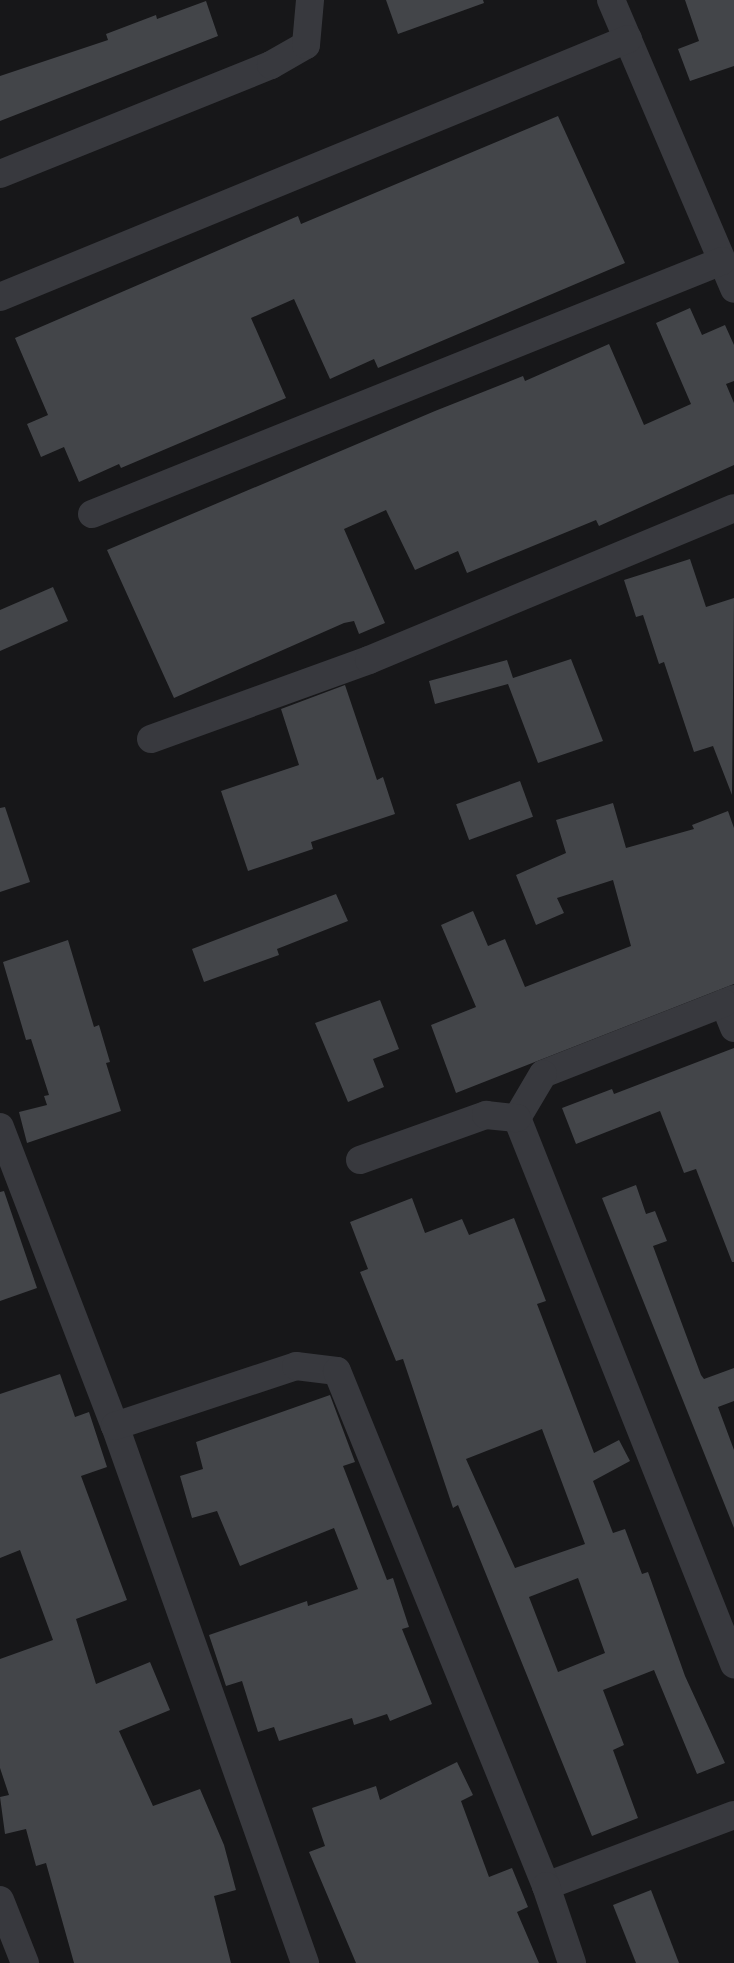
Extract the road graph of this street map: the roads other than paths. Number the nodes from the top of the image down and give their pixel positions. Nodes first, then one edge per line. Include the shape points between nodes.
1 (310, 0) edge
2 (611, 0) edge
3 (628, 39) junction
4 (0, 174) edge
5 (722, 261) junction
6 (734, 289) edge
7 (0, 297) edge
8 (734, 508) edge
9 (92, 514) dead end
10 (151, 740) dead end
11 (729, 1001) edge
12 (734, 1028) edge
13 (517, 1118) junction
14 (0, 1127) edge
15 (360, 1160) dead end
16 (115, 1426) junction
17 (734, 1664) edge
18 (734, 1815) edge
19 (546, 1886) junction
20 (0, 1900) edge
21 (25, 1963) edge
22 (305, 1963) edge
23 (572, 1963) edge

1 - 4 street via 306,45 272,65
2 - 3 street
3 - 5 street
3 - 7 street
5 - 6 street
5 - 9 street
8 - 10 street via 369,660
11 - 12 street
11 - 13 street via 543,1074
13 - 15 street via 486,1114
13 - 17 street
14 - 16 street
16 - 19 street via 296,1366 337,1371
16 - 22 street
18 - 19 street
19 - 23 street
20 - 21 street

